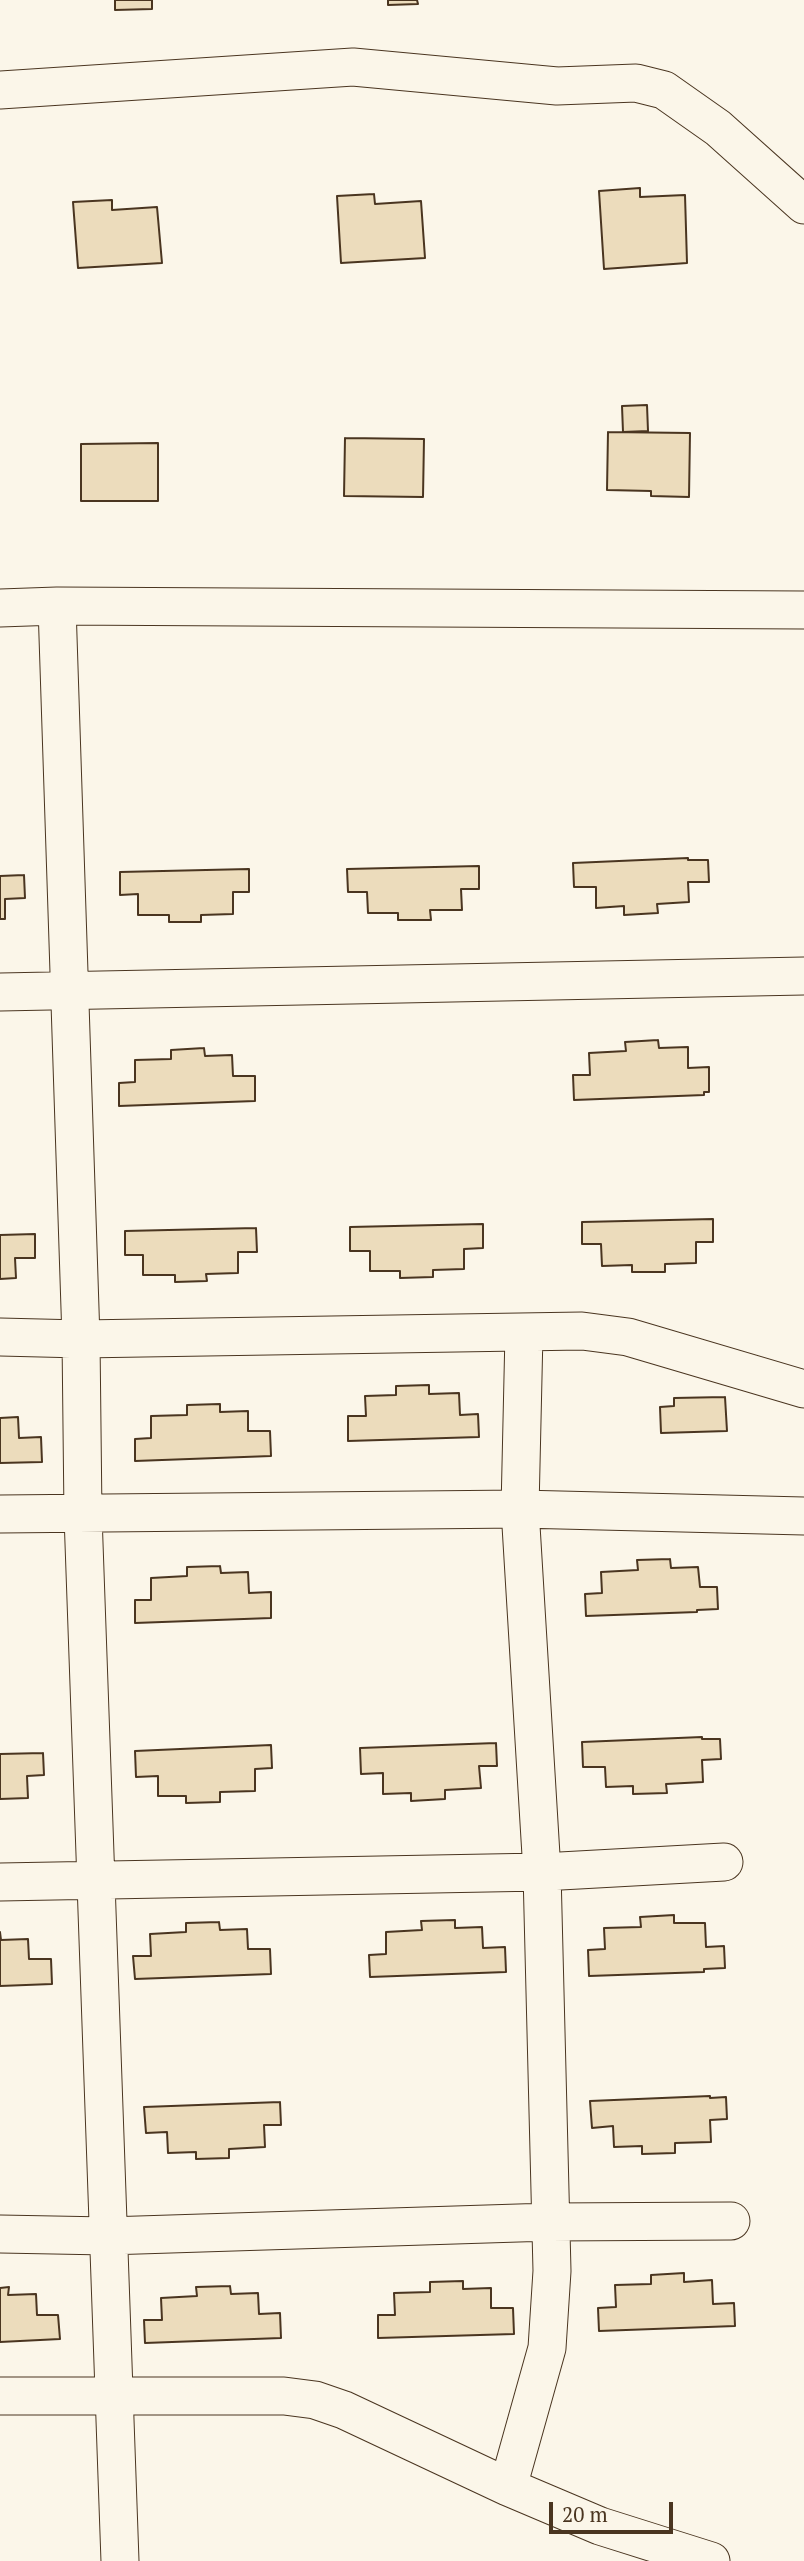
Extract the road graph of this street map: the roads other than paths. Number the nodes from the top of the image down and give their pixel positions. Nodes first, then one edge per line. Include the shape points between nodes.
1 (0, 90) edge
2 (804, 205) edge
3 (57, 606) junction
4 (0, 608) edge
5 (804, 610) edge
6 (804, 976) edge
7 (68, 991) junction
8 (0, 992) edge
9 (524, 1333) junction
10 (0, 1337) edge
11 (81, 1339) junction
12 (804, 1389) edge
13 (520, 1509) junction
14 (0, 1514) edge
15 (83, 1515) junction
16 (804, 1516) edge
17 (724, 1862) dead end
18 (542, 1872) junction
19 (0, 1882) edge
20 (97, 1882) junction
21 (731, 2221) dead end
22 (550, 2222) junction
23 (0, 2234) edge
24 (107, 2236) junction
25 (114, 2395) junction
26 (0, 2396) edge
27 (508, 2487) junction
28 (120, 2561) edge
29 (711, 2561) edge

1 - 2 street via 353,67 556,86 636,83 664,90 718,128
3 - 4 street
3 - 5 street
3 - 7 street
6 - 7 street
7 - 8 street
7 - 11 street
9 - 11 street
9 - 12 street via 582,1331 628,1337
9 - 13 street
10 - 11 street
11 - 15 street
13 - 15 street
13 - 16 street
13 - 18 street
14 - 15 street
15 - 20 street
17 - 18 street
18 - 20 street
18 - 22 street
19 - 20 street
20 - 24 street
21 - 22 street
22 - 24 street
22 - 27 street via 547,2348
23 - 24 street
24 - 25 street
25 - 26 street
25 - 27 street via 315,2400
25 - 28 street
27 - 29 street via 600,2526

